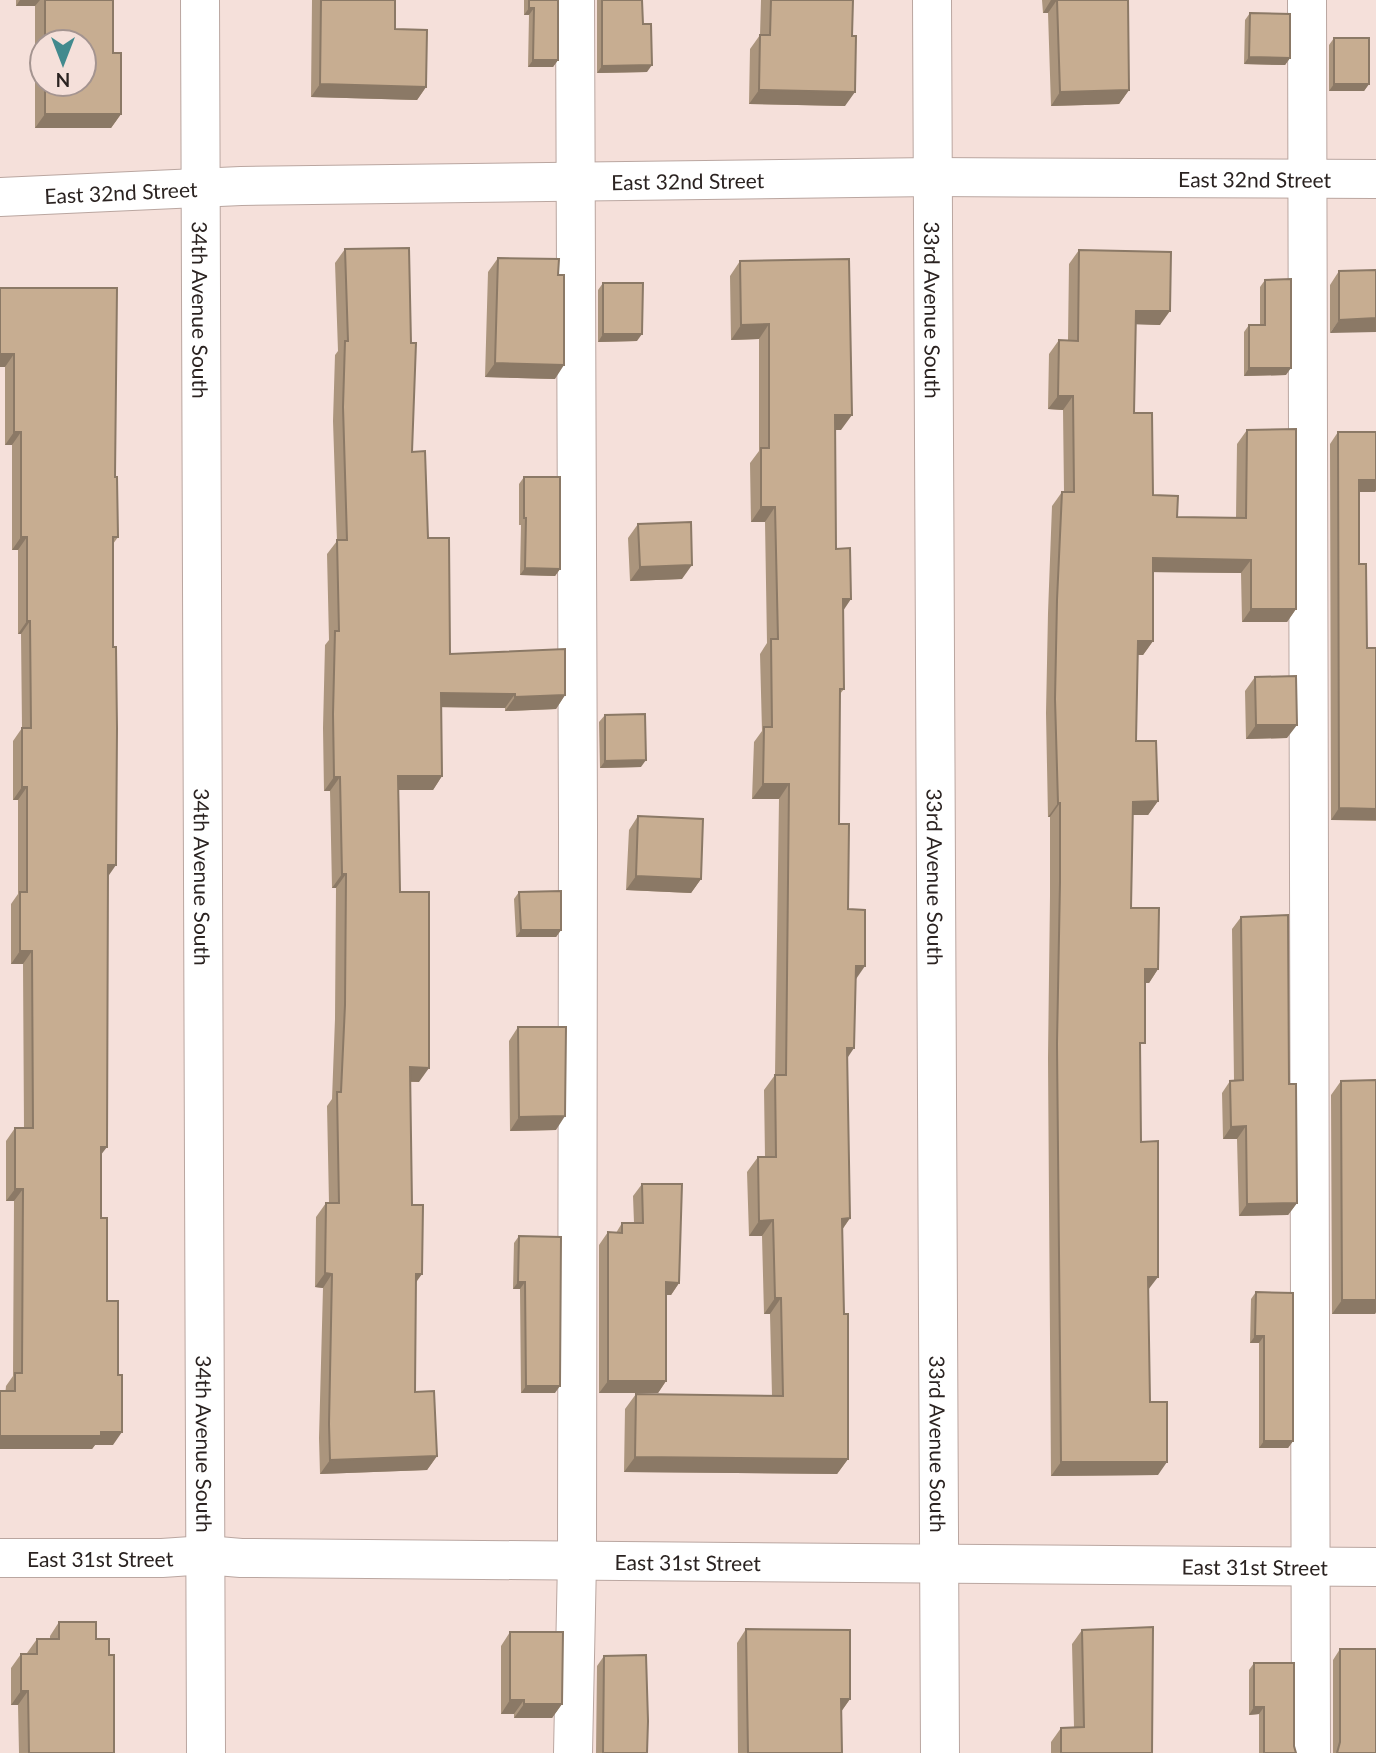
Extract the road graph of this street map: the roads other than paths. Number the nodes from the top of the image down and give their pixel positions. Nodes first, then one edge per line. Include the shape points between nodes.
1 (200, 0) edge
2 (575, 0) edge
3 (932, 0) edge
4 (1307, 0) edge
5 (932, 177) junction
6 (1376, 179) edge
7 (1308, 180) junction
8 (577, 182) junction
9 (200, 188) junction
10 (0, 197) edge
11 (206, 1555) junction
12 (0, 1558) edge
13 (577, 1560) junction
14 (940, 1564) junction
15 (1310, 1567) junction
16 (1376, 1567) edge
17 (206, 1753) edge
18 (573, 1753) edge
19 (940, 1753) edge
20 (1311, 1753) edge

1 - 9 street, 34th Avenue South
2 - 8 street
3 - 5 street, 33rd Avenue South
4 - 7 street
5 - 7 street, East 32nd Street
5 - 8 street, East 32nd Street
5 - 14 street, 33rd Avenue South
6 - 7 street, East 32nd Street
7 - 15 street
8 - 9 street, East 32nd Street
8 - 13 street
9 - 10 street, East 32nd Street
9 - 11 street, 34th Avenue South
11 - 12 street, East 31st Street
11 - 13 street, East 31st Street
11 - 17 street, 34th Avenue South
13 - 14 street, East 31st Street
13 - 18 street
14 - 15 street, East 31st Street
14 - 19 street, 33rd Avenue South
15 - 16 street, East 31st Street
15 - 20 street

